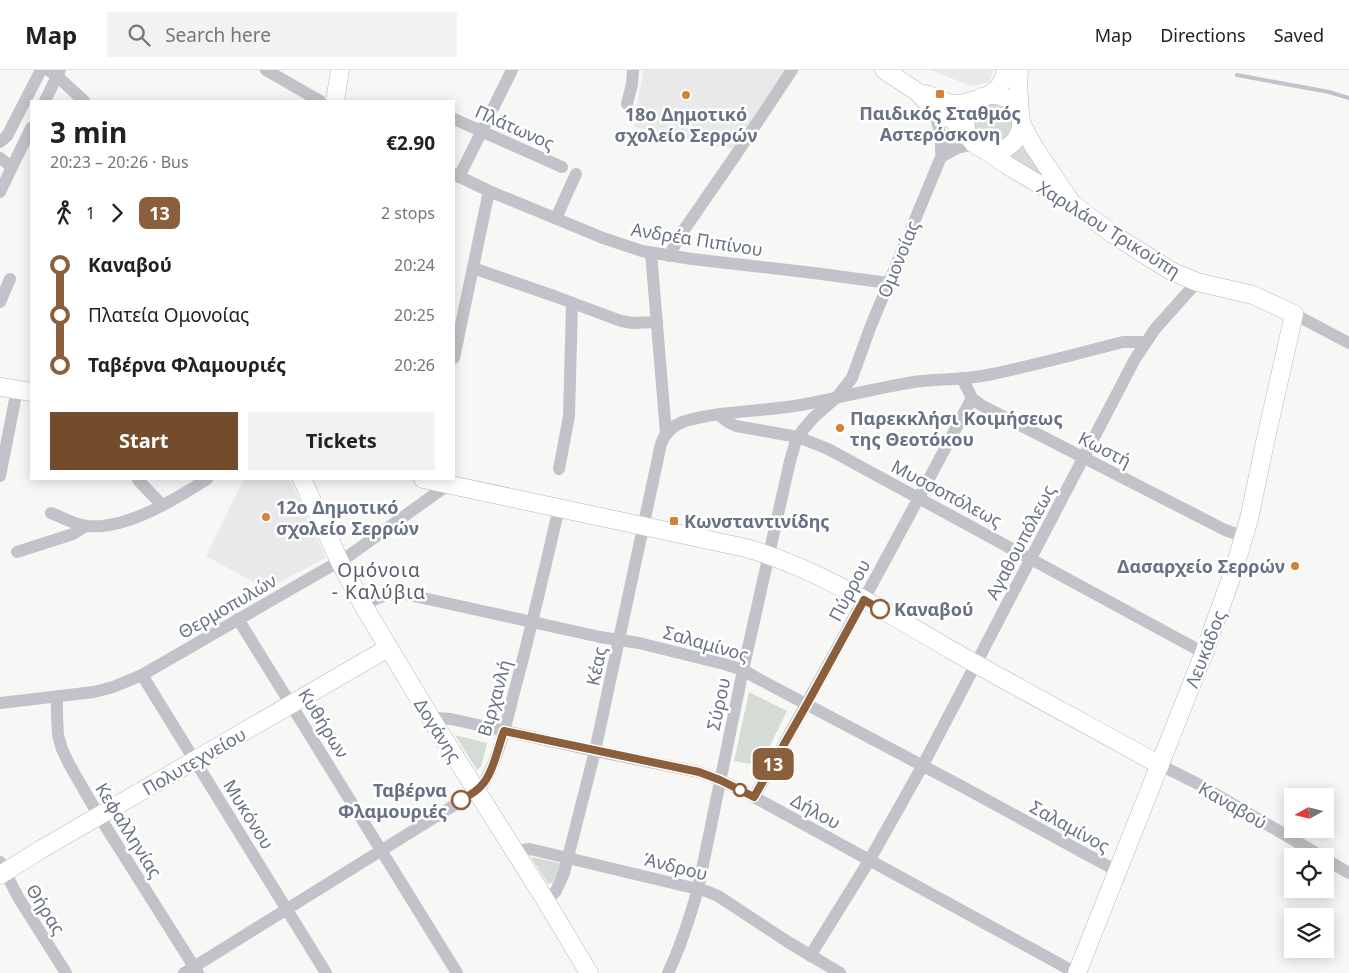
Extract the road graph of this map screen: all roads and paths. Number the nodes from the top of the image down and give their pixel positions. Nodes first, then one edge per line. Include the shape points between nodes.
1 (41, 70) edge
2 (266, 70) edge
3 (340, 70) edge
4 (512, 70) edge
5 (633, 70) edge
6 (792, 70) edge
7 (884, 70) edge
8 (1006, 70) edge
9 (1019, 70) edge
10 (55, 72) edge
11 (916, 91) junction
12 (983, 98) junction
13 (45, 100) edge
14 (83, 100) edge
15 (318, 100) edge
16 (335, 100) edge
17 (627, 104) dead end
18 (930, 106) junction
19 (455, 119) edge
20 (1021, 119) junction
21 (30, 130) edge
22 (482, 132) junction
23 (973, 138) junction
24 (0, 142) edge
25 (941, 157) junction
26 (0, 158) edge
27 (12, 167) junction
28 (562, 167) dead end
29 (576, 174) dead end
30 (456, 176) edge
31 (489, 191) junction
32 (0, 192) edge
33 (1074, 205) junction
34 (556, 218) junction
35 (651, 253) junction
36 (669, 256) junction
37 (473, 268) junction
38 (10, 279) dead end
39 (1197, 282) junction
40 (888, 283) junction
41 (0, 302) edge
42 (572, 303) junction
43 (1294, 314) junction
44 (657, 322) junction
45 (1145, 342) junction
46 (1349, 342) edge
47 (455, 353) edge
48 (962, 378) junction
49 (16, 390) edge
50 (837, 397) junction
51 (972, 398) junction
52 (719, 415) junction
53 (666, 433) junction
54 (798, 437) junction
55 (1083, 457) junction
56 (559, 469) dead end
57 (0, 476) edge
58 (138, 480) edge
59 (206, 480) edge
60 (302, 480) edge
61 (431, 480) edge
62 (449, 484) junction
63 (919, 499) junction
64 (162, 505) junction
65 (559, 508) junction
66 (51, 512) dead end
67 (86, 526) junction
68 (644, 526) junction
69 (1245, 537) junction
70 (17, 552) dead end
71 (769, 555) junction
72 (1031, 558) junction
73 (340, 562) junction
74 (864, 600) junction
75 (363, 605) junction
76 (238, 619) junction
77 (533, 623) junction
78 (619, 640) junction
79 (388, 648) junction
80 (1204, 653) junction
81 (976, 664) junction
82 (743, 670) junction
83 (142, 674) junction
84 (57, 696) junction
85 (0, 703) edge
86 (292, 704) junction
87 (807, 704) junction
88 (432, 720) junction
89 (504, 731) junction
90 (596, 751) junction
91 (196, 761) junction
92 (1160, 764) junction
93 (923, 765) junction
94 (720, 780) junction
95 (476, 791) junction
96 (754, 797) junction
97 (99, 816) junction
98 (1307, 848) edge
99 (381, 850) junction
100 (515, 851) junction
101 (568, 858) junction
102 (869, 861) junction
103 (1334, 864) edge
104 (1, 870) edge
105 (1117, 871) junction
106 (1349, 873) edge
107 (698, 889) junction
108 (546, 901) junction
109 (287, 910) junction
110 (816, 963) edge
111 (192, 971) edge
112 (66, 973) edge
113 (326, 973) edge
114 (457, 973) edge
115 (590, 973) edge
116 (668, 973) edge
117 (840, 973) edge
118 (1076, 973) edge

1 - 24 street via 7,136
2 - 15 street
3 - 16 street
4 - 22 street
5 - 17 street
6 - 36 street
7 - 11 street, Χαριλάου Τρικούπη
8 - 12 street via 1000,86
9 - 20 street
10 - 13 street
10 - 14 street
11 - 12 street via 951,104
11 - 18 street, Χαριλάου Τρικούπη
12 - 20 street via 1003,97 1016,107
12 - 23 street via 969,109 965,121
18 - 23 street, Χαριλάου Τρικούπη
18 - 25 street via 940,130
19 - 22 street, Πλάτωνος
20 - 23 street via 1016,140 1002,150 993,151
20 - 33 street via 1034,147
21 - 27 street
22 - 28 street, Πλάτωνος
22 - 30 street
23 - 25 street, Ομονοίας via 958,132 951,136 944,144
23 - 33 street, Χαριλάου Τρικούπη via 1007,165
25 - 40 street, Ομονοίας
26 - 27 street
27 - 32 street
29 - 34 street
30 - 31 street, Ανδρέα Πιπίνου
31 - 34 street, Ανδρέα Πιπίνου
31 - 37 street
33 - 39 street, Χαριλάου Τρικούπη via 1157,263
34 - 35 street, Ανδρέα Πιπίνου via 618,244
35 - 36 street, Ανδρέα Πιπίνου
35 - 44 street
36 - 40 street, Ανδρέα Πιπίνου
37 - 42 street
37 - 47 street
38 - 41 street
39 - 43 street, Χαριλάου Τρικούπη via 1253,295
39 - 45 street, Αγαθουπόλεως
40 - 50 street, Ομονοίας via 852,378
42 - 44 street via 621,321
42 - 56 street via 569,416
43 - 46 street, Χαριλάου Τρικούπη
43 - 69 street, Λευκάδος
44 - 53 street
45 - 48 street via 1123,342 1005,371
45 - 55 street, Αγαθουπόλεως
48 - 50 street via 914,382
48 - 51 street
49 - 57 street
50 - 52 street via 797,406
50 - 54 street, Σύρου via 814,417
51 - 55 street, Κωστή
51 - 63 street, Πύρρου
52 - 53 street via 684,422
52 - 54 street, Μυσσοπόλεως via 740,428
53 - 68 street, Κέας
54 - 63 street, Μυσσοπόλεως via 828,449
54 - 71 street, Σύρου
55 - 69 street, Κωστή via 1225,530
55 - 72 street, Αγαθουπόλεως
58 - 64 street
59 - 64 street
60 - 73 street, Δογάνης
61 - 62 street, Καναβού
62 - 65 street, Καναβού
62 - 73 street, Θερμοπυλών
63 - 72 street, Μυσσοπόλεως
63 - 74 street, Πύρρου
64 - 67 street via 106,525
65 - 68 street, Καναβού
65 - 77 street, Βιρχανλή
66 - 67 street
67 - 70 street via 73,534
68 - 71 street, Καναβού
68 - 78 street, Κέας
69 - 80 street, Λευκάδος
71 - 74 street, Καναβού
71 - 82 street, Σύρου
72 - 80 street, Μυσσοπόλεως
72 - 81 street, Αγαθουπόλεως
73 - 75 street, Δογάνης
73 - 76 street, Θερμοπυλών
74 - 81 street, Καναβού
74 - 87 street, Πύρρου
75 - 77 street, Σαλαμίνος via 386,595 403,594
75 - 79 street, Δογάνης
76 - 83 street, Θερμοπυλών
76 - 86 street, Κυθήρων
77 - 78 street, Σαλαμίνος
77 - 89 street, Βιρχανλή
78 - 82 street, Σαλαμίνος
78 - 90 street, Κέας
79 - 86 street, Πολυτεχνείου
79 - 88 street, Δογάνης
80 - 92 street, Λευκάδος
81 - 92 street, Καναβού
81 - 93 street, Αγαθουπόλεως
82 - 87 street, Σαλαμίνος
82 - 94 street, Σύρου
83 - 84 street, Θερμοπυλών via 106,689
83 - 91 street, Μυκόνου
84 - 85 street, Θερμοπυλών
84 - 97 street, Κεφαλληνίας via 57,727 62,749
86 - 91 street, Πολυτεχνείου
86 - 99 street, Κυθήρων
87 - 93 street, Σαλαμίνος
87 - 96 street, Πύρρου
88 - 89 street, Δήλου via 451,719
88 - 95 street, Δογάνης
89 - 90 street, Δήλου
89 - 95 street, Βιρχανλή via 487,777
90 - 94 street, Δήλου via 699,772
90 - 101 street, Κέας
91 - 97 street, Πολυτεχνείου
91 - 109 street, Μυκόνου
92 - 98 street, Καναβού
92 - 105 street, Λευκάδος
93 - 102 street, Αγαθουπόλεως
93 - 105 street, Σαλαμίνος
94 - 96 street, Δήλου
94 - 107 street, Σύρου
95 - 99 street, Βιρχανλή
95 - 100 street, Δογάνης
96 - 102 street, Δήλου
97 - 104 street, Πολυτεχνείου
97 - 111 street, Κεφαλληνίας
99 - 109 street, Βιρχανλή
99 - 114 street, Κυθήρων
100 - 101 street, Άνδρου via 530,849
100 - 108 street, Δογάνης
101 - 107 street, Άνδρου
101 - 108 street, Κέας via 559,886
102 - 110 street, Αγαθουπόλεως
102 - 118 street, Δήλου
103 - 106 street
104 - 112 street, Θήρας
105 - 118 street, Λευκάδος
107 - 110 street, Άνδρου via 718,896
107 - 116 street, Σύρου via 690,919
108 - 115 street, Δογάνης
109 - 111 street, Βιρχανλή
109 - 113 street, Μυκόνου
110 - 117 street, Άνδρου

